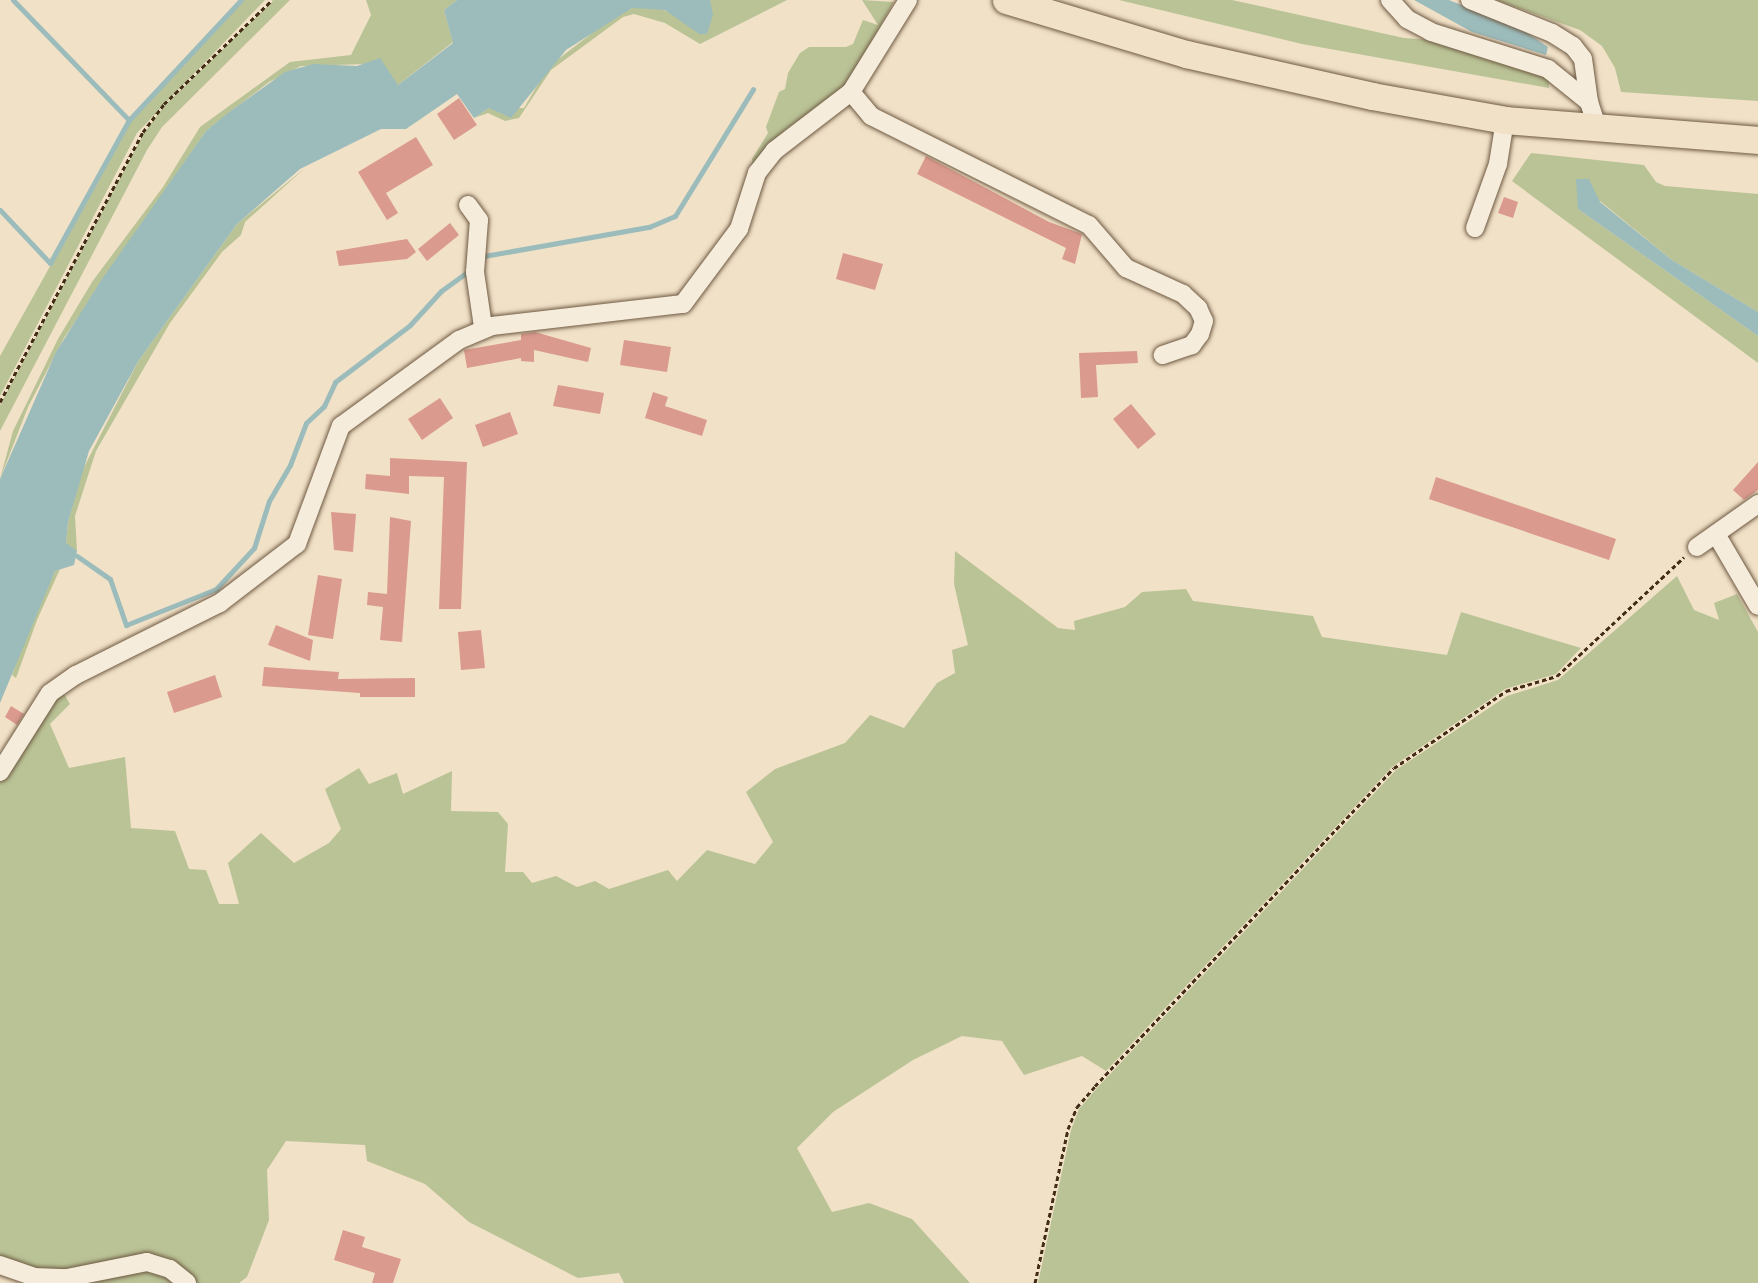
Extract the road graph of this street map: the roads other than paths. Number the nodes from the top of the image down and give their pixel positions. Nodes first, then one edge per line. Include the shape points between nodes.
1 (908, 0) edge
2 (1006, 0) edge
3 (1390, 0) edge
4 (1470, 0) edge
5 (851, 92) junction
6 (1588, 102) junction
7 (1505, 120) junction
8 (1598, 130) junction
9 (1758, 140) edge
10 (468, 205) dead end
11 (1475, 228) dead end
12 (483, 327) junction
13 (1163, 355) dead end
14 (1758, 504) edge
15 (1716, 534) junction
16 (1698, 547) road end
17 (1758, 606) edge
18 (0, 772) edge
19 (0, 1265) edge
20 (187, 1283) edge

1 - 5 street
2 - 7 highway via 1278,78
3 - 6 street via 1407,19 1431,32 1548,69
4 - 6 street via 1552,33 1573,46 1583,59
5 - 12 street via 774,151 757,172 739,229 683,304
5 - 13 street via 871,116 1089,225 1126,268 1183,294 1198,308 1204,321 1200,334 1186,348
6 - 8 street
7 - 8 highway
7 - 11 street via 1498,164
8 - 9 highway
10 - 12 street via 479,220 475,272
12 - 18 street via 459,340 341,426 297,544 220,603 76,675 50,693
14 - 15 street
15 - 16 street
15 - 17 street
19 - 20 street via 34,1277 67,1278 147,1262 170,1269

